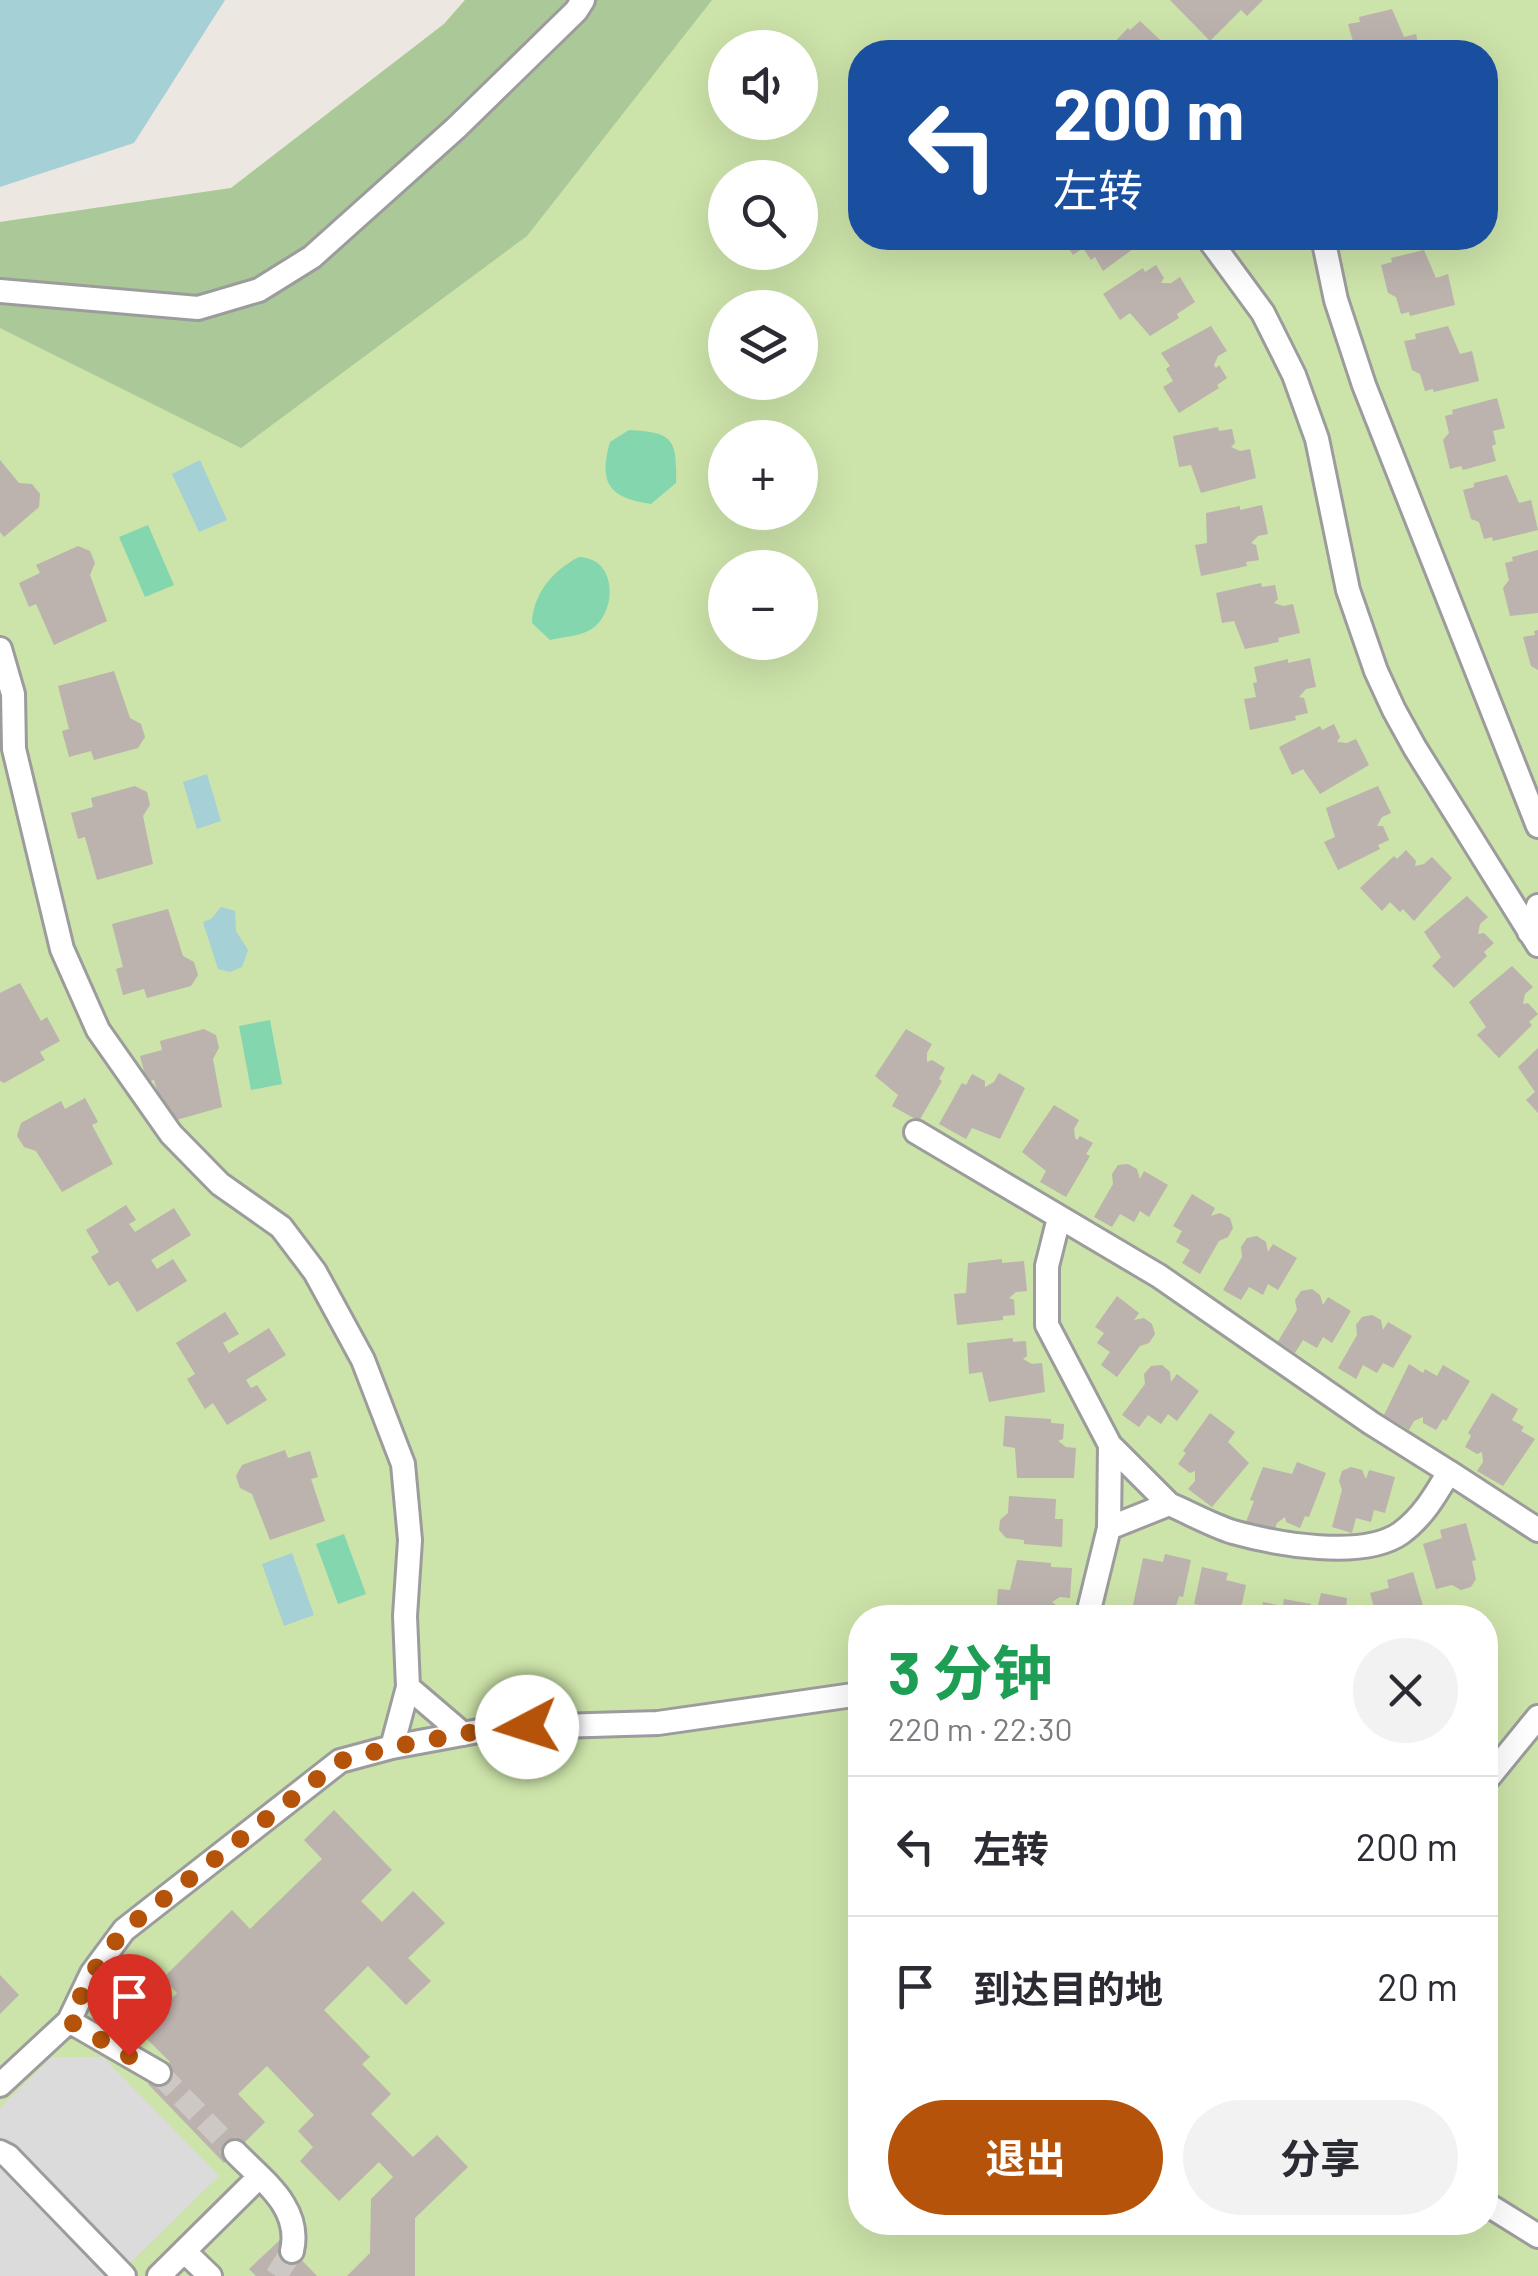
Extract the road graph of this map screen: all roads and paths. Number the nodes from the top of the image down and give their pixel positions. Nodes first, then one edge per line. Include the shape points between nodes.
1 (583, 0) edge
2 (1217, 250) edge
3 (1326, 250) edge
4 (0, 291) edge
5 (0, 649) edge
6 (1538, 826) edge
7 (1538, 906) edge
8 (1533, 938) edge
9 (916, 1132) dead end
10 (1059, 1218) junction
11 (1110, 1445) junction
12 (1450, 1472) junction
13 (1169, 1504) junction
14 (1109, 1528) junction
15 (1538, 1530) edge
16 (1090, 1605) edge
17 (408, 1687) junction
18 (848, 1696) edge
19 (1538, 1717) edge
20 (463, 1734) junction
21 (392, 1747) junction
22 (1498, 1766) edge
23 (69, 2021) junction
24 (159, 2074) tunnel mouth
25 (0, 2085) edge
26 (0, 2152) edge
27 (235, 2152) tunnel mouth
28 (259, 2178) junction
29 (1498, 2211) edge
30 (1538, 2236) edge
31 (184, 2250) junction
32 (292, 2251) tunnel mouth
33 (124, 2276) edge
34 (159, 2276) edge
35 (210, 2276) edge

1 - 4 street via 456,128 312,257 259,290 198,308
2 - 8 street via 1263,314 1294,374 1317,440 1348,590 1382,684 1414,748
3 - 6 street via 1364,385
5 - 17 street via 12,694 14,748 62,949 98,1030 171,1134 220,1184 281,1227 315,1272 363,1360 404,1464
7 - 8 street
9 - 10 street
10 - 11 street via 1047,1266 1047,1324
10 - 12 street via 1159,1276
11 - 13 street
11 - 14 street
12 - 13 street via 1430,1505 1400,1534 1361,1546 1304,1546 1231,1531
12 - 15 street
13 - 14 street
14 - 16 street
17 - 20 street
17 - 21 street
18 - 20 street via 658,1724
19 - 22 street
20 - 21 street
21 - 23 street via 340,1761 124,1930 92,1973
23 - 24 street
23 - 25 street
26 - 33 street
27 - 28 street
28 - 31 street
28 - 32 street via 288,2209
29 - 30 street
31 - 34 street
31 - 35 street

